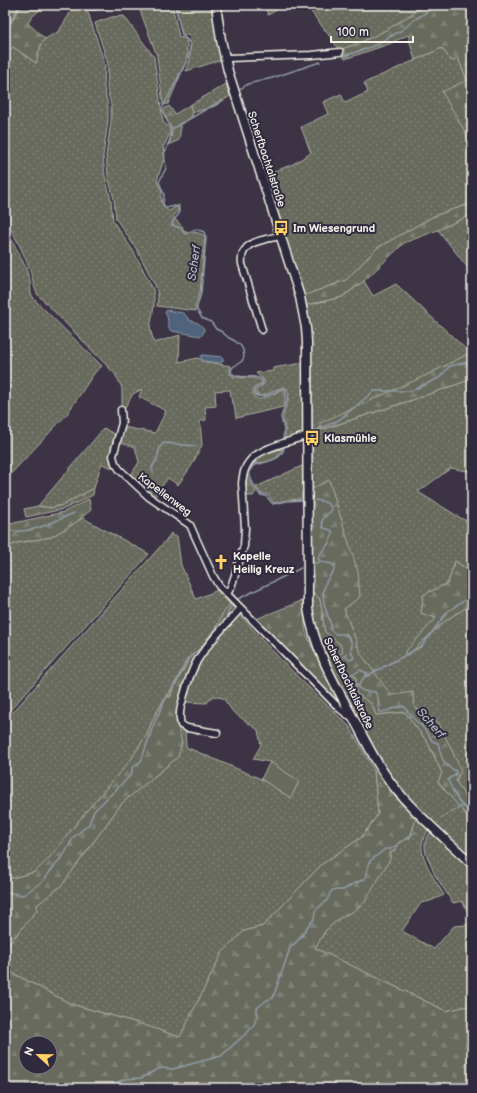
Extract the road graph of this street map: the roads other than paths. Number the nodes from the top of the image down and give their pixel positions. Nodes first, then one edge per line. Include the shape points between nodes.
1 (86, 5) edge
2 (105, 5) edge
3 (216, 5) edge
4 (340, 52) dead end
5 (225, 59) junction
6 (280, 236) junction
7 (262, 330) dead end
8 (121, 410) dead end
9 (308, 435) junction
10 (227, 594) junction
11 (240, 609) junction
12 (352, 716) junction
13 (217, 733) dead end
14 (472, 864) edge

1 - 2 street
3 - 5 main road, Scherfbachtalstraße
4 - 5 street
5 - 6 main road, Scherfbachtalstraße
6 - 7 street via 249,244 242,256 242,264
6 - 9 main road, Scherfbachtalstraße via 300,297 306,328
8 - 10 street, Kapellenweg via 122,423 113,456 115,463 149,497 190,525 213,576
9 - 10 street via 261,452 248,462 242,478 244,546
9 - 12 main road, Scherfbachtalstraße via 308,608 318,648
10 - 11 street, Kapellenweg
11 - 12 street, Kapellenweg via 340,709
11 - 13 street via 198,661 179,713 182,725
12 - 14 main road, Scherfbachtalstraße via 376,760 399,794

